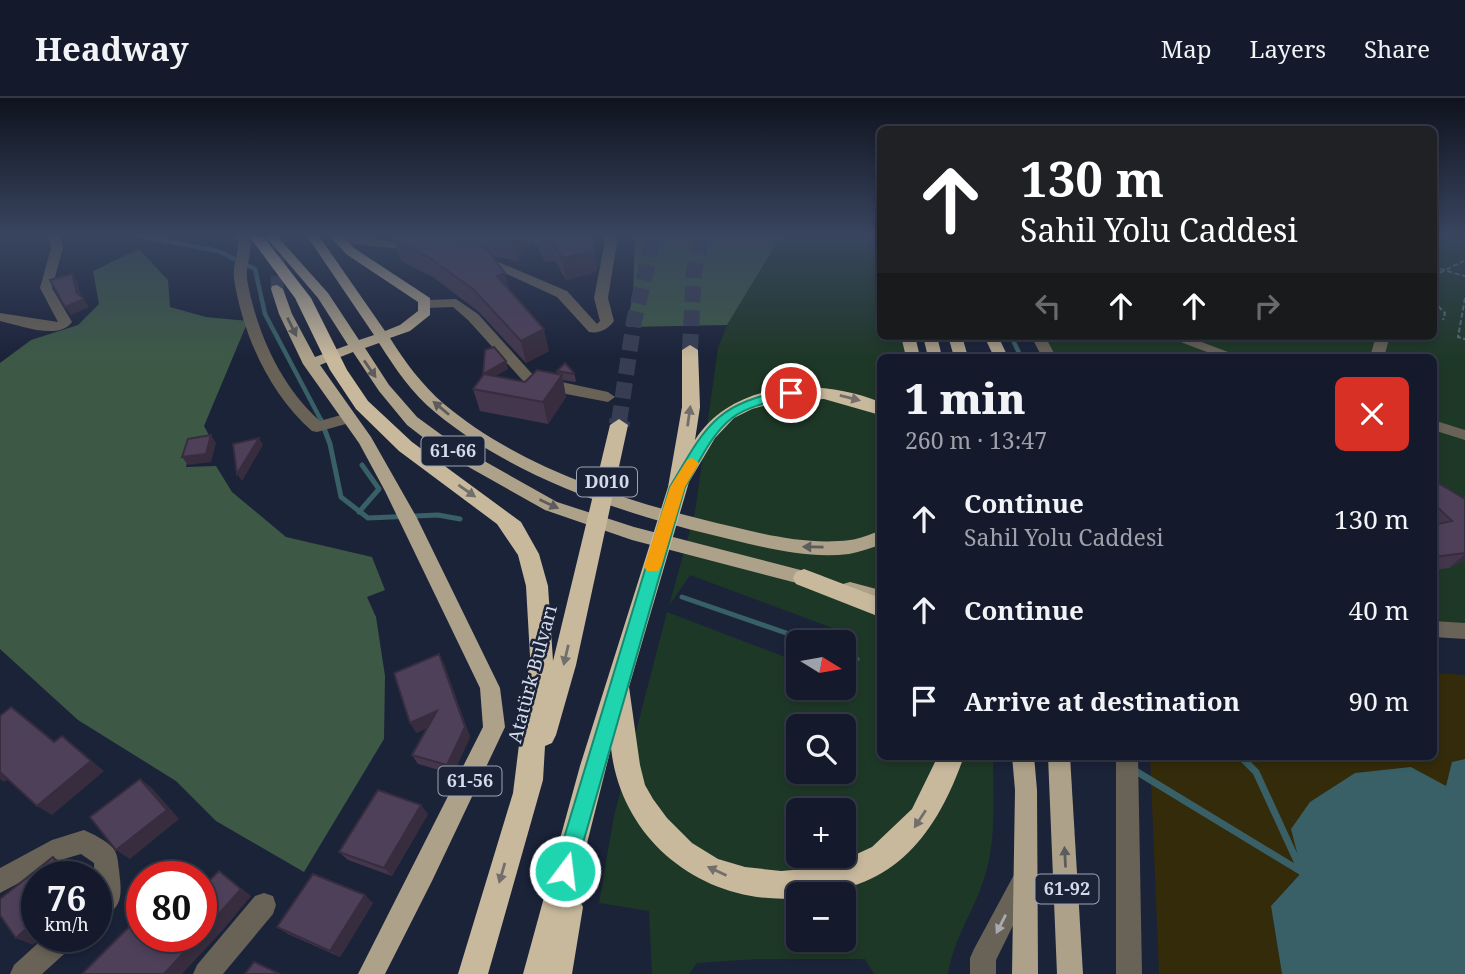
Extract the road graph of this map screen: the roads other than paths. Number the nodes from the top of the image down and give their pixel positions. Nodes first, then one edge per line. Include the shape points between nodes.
1 (49, 277) edge
2 (245, 277) edge
3 (290, 277) tunnel mouth
4 (306, 277) edge
5 (343, 277) edge
6 (390, 277) edge
7 (525, 277) edge
8 (605, 277) edge
9 (277, 289) tunnel mouth
10 (426, 304) junction
11 (0, 317) edge
12 (1184, 340) edge
13 (690, 350) tunnel mouth
14 (1225, 354) edge
15 (310, 365) junction
16 (608, 397) dead end
17 (877, 408) edge
18 (333, 423) junction
19 (619, 425) tunnel mouth
20 (1437, 426) edge
21 (1465, 435) edge
22 (678, 487) junction
23 (877, 539) edge
24 (804, 578) junction
25 (877, 596) edge
26 (877, 607) edge
27 (1437, 629) edge
28 (1465, 631) edge
29 (618, 686) junction
30 (950, 760) edge
31 (1023, 760) edge
32 (1059, 760) edge
33 (1128, 760) edge
34 (593, 766) junction
35 (526, 792) junction
36 (36, 861) edge
37 (105, 861) edge
38 (21, 869) edge
39 (1026, 876) junction
40 (0, 881) edge
41 (264, 905) dead end
42 (47, 952) edge
43 (23, 974) edge
44 (206, 974) edge
45 (371, 974) edge
46 (473, 974) edge
47 (538, 974) edge
48 (556, 974) edge
49 (983, 974) edge
50 (1025, 974) edge
51 (1070, 974) edge
52 (1129, 974) edge

1 - 11 street via 46,288 63,325 57,328
2 - 18 street via 257,336 285,396
3 -> 35 highway via 338,372 360,403 389,435 514,528 532,567 542,610 542,657
4 -> 24 main road, 61-66 via 384,388 412,421 448,448 551,506 632,533
23 -> 5 main road, 61-66 via 840,547 805,547 726,531 592,492 527,463 437,406 387,348
6 - 10 main road
7 - 8 street via 562,294 594,329 607,321 601,298
9 -> 15 main road, 61-56
10 - 15 main road via 425,312 405,328
10 - 16 street via 456,303 529,379
12 - 14 street
22 -> 13 highway via 691,407
15 - 18 main road, 61-56
22 -> 17 highway via 716,426 728,414 764,398 791,393 845,396
18 - 45 main road, 61-56 via 378,460 490,688 494,727
19 -> 35 highway, Atatürk Bulvarı / D010 via 564,665
20 - 21 street
22 - 29 highway
24 - 25 main road, 61-66
24 - 26 highway
27 - 28 street
30 -> 29 highway via 910,834 876,862 795,887 739,881 692,859 658,830 633,787
29 - 34 highway
31 - 39 main road, 61-92
51 -> 32 main road, 61-92
33 - 52 street
34 - 47 highway
34 - 48 highway
35 -> 46 highway, Atatürk Bulvarı / D010
36 - 37 street via 83,842
38 - 40 street
39 -> 49 street, 61-92 via 983,958
39 - 50 main road, 61-92
41 - 44 street
42 - 43 street

